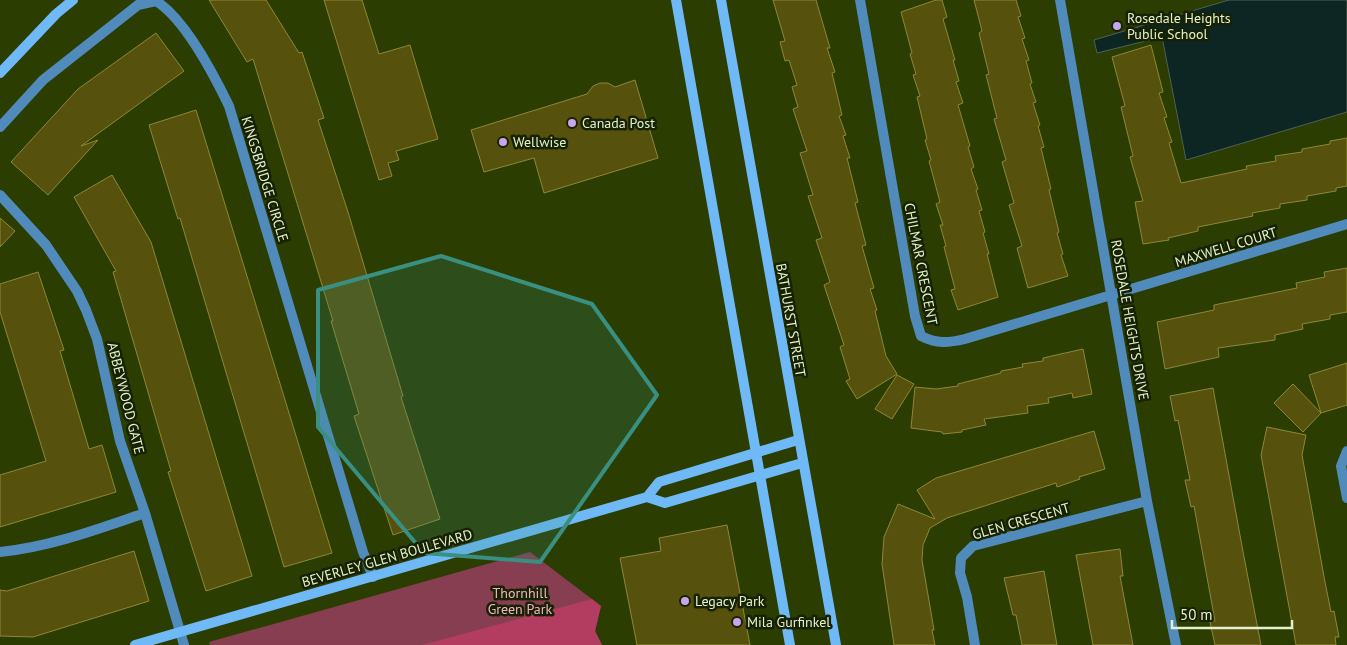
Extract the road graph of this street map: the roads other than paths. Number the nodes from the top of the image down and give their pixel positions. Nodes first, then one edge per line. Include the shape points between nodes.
1 (73, 0) edge
2 (676, 0) edge
3 (721, 0) edge
4 (860, 0) edge
5 (1060, 0) edge
6 (0, 73) edge
7 (0, 127) edge
8 (0, 195) edge
9 (1347, 224) edge
10 (1113, 296) junction
11 (798, 440) junction
12 (1347, 451) edge
13 (757, 452) junction
14 (802, 463) junction
15 (760, 475) junction
16 (647, 497) junction
17 (1347, 498) edge
18 (1147, 501) junction
19 (145, 513) junction
20 (0, 552) edge
21 (373, 577) junction
22 (180, 631) junction
23 (135, 645) edge
24 (184, 645) edge
25 (790, 645) edge
26 (836, 645) edge
27 (975, 645) edge
28 (1176, 645) edge

1 - 6 main road
2 - 13 main road
3 - 11 main road, BATHURST STREET
4 - 10 street, CHILMAR CRESCENT via 921,336 945,344
5 - 10 street, ROSEDALE HEIGHTS DRIVE
7 - 21 street, KINGSBRIDGE CIRCLE via 43,80 138,5 156,1 175,16 229,106
8 - 19 street, ABBEYWOOD GATE via 46,245 86,310 97,340 120,441
9 - 10 street, MAXWELL COURT
10 - 18 street, ROSEDALE HEIGHTS DRIVE
11 - 13 main road, BEVERLEY GLEN BOULEVARD
11 - 14 main road, BATHURST STREET
12 - 17 street via 1341,466
13 - 15 main road
13 - 16 main road, BEVERLEY GLEN BOULEVARD via 659,482
14 - 15 main road, BEVERLEY GLEN BOULEVARD
14 - 26 main road, BATHURST STREET
15 - 16 main road, BEVERLEY GLEN BOULEVARD via 665,504
15 - 25 main road
16 - 21 main road, BEVERLEY GLEN BOULEVARD
18 - 27 street, GLEN CRESCENT via 973,546 961,558 960,572
18 - 28 street, ROSEDALE HEIGHTS DRIVE
19 - 20 street via 25,550
19 - 22 street, ABBEYWOOD GATE
21 - 22 main road, BEVERLEY GLEN BOULEVARD
22 - 23 main road, BEVERLEY GLEN BOULEVARD
22 - 24 street, ABBEYWOOD GATE

